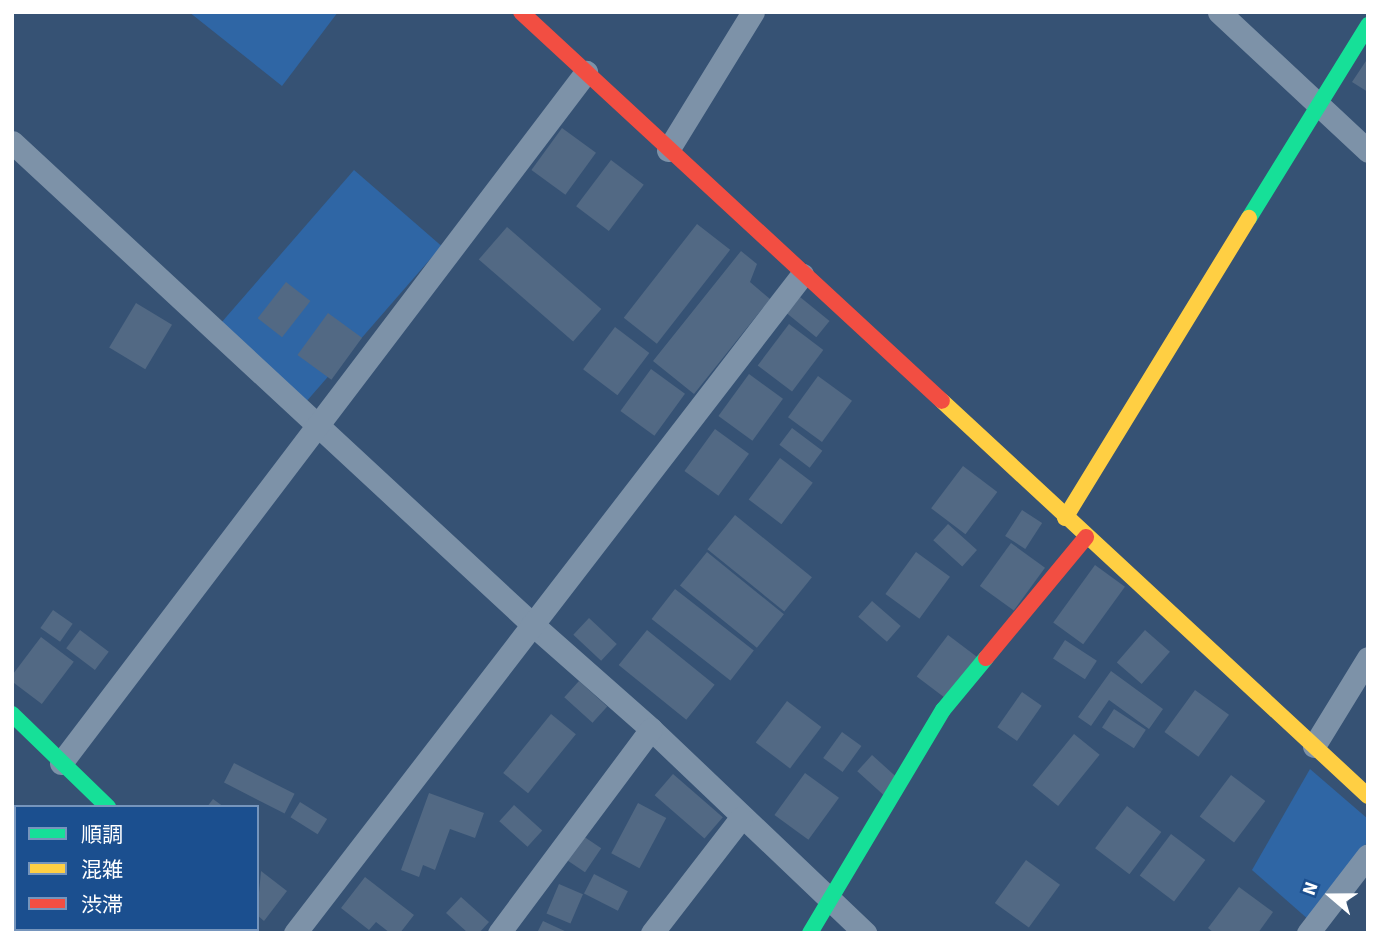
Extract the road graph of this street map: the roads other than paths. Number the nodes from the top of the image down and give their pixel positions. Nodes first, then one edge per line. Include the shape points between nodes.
1 (521, 12) edge
2 (753, 12) edge
3 (1219, 12) edge
4 (1368, 25) edge
5 (586, 72) junction
6 (1319, 104) junction
7 (12, 142) edge
8 (668, 150) junction
9 (1368, 151) edge
10 (802, 275) junction
11 (319, 425) junction
12 (1065, 518) junction
13 (1086, 537) junction
14 (531, 624) junction
15 (1368, 658) edge
16 (13, 716) edge
17 (651, 729) junction
18 (1314, 746) junction
19 (61, 762) junction
20 (1368, 796) edge
21 (106, 805) edge
22 (741, 818) junction
23 (1368, 855) edge
24 (831, 904) junction
25 (295, 933) edge
26 (499, 933) edge
27 (652, 933) edge
28 (810, 933) edge
29 (865, 933) edge
30 (1308, 933) edge

1 - 5 street
2 - 8 street
3 - 6 street
4 - 6 street
5 - 8 street
5 - 11 street
6 - 9 street
6 - 12 street
7 - 11 street
8 - 10 street
10 - 12 street
10 - 14 street
11 - 14 street
11 - 19 street
12 - 13 street
13 - 18 street
13 - 24 street via 943,710
14 - 17 street
14 - 25 street
15 - 18 street
16 - 19 street
17 - 22 street
17 - 26 street
18 - 20 street
19 - 21 street
22 - 24 street
22 - 27 street
23 - 30 street
24 - 28 street
24 - 29 street

